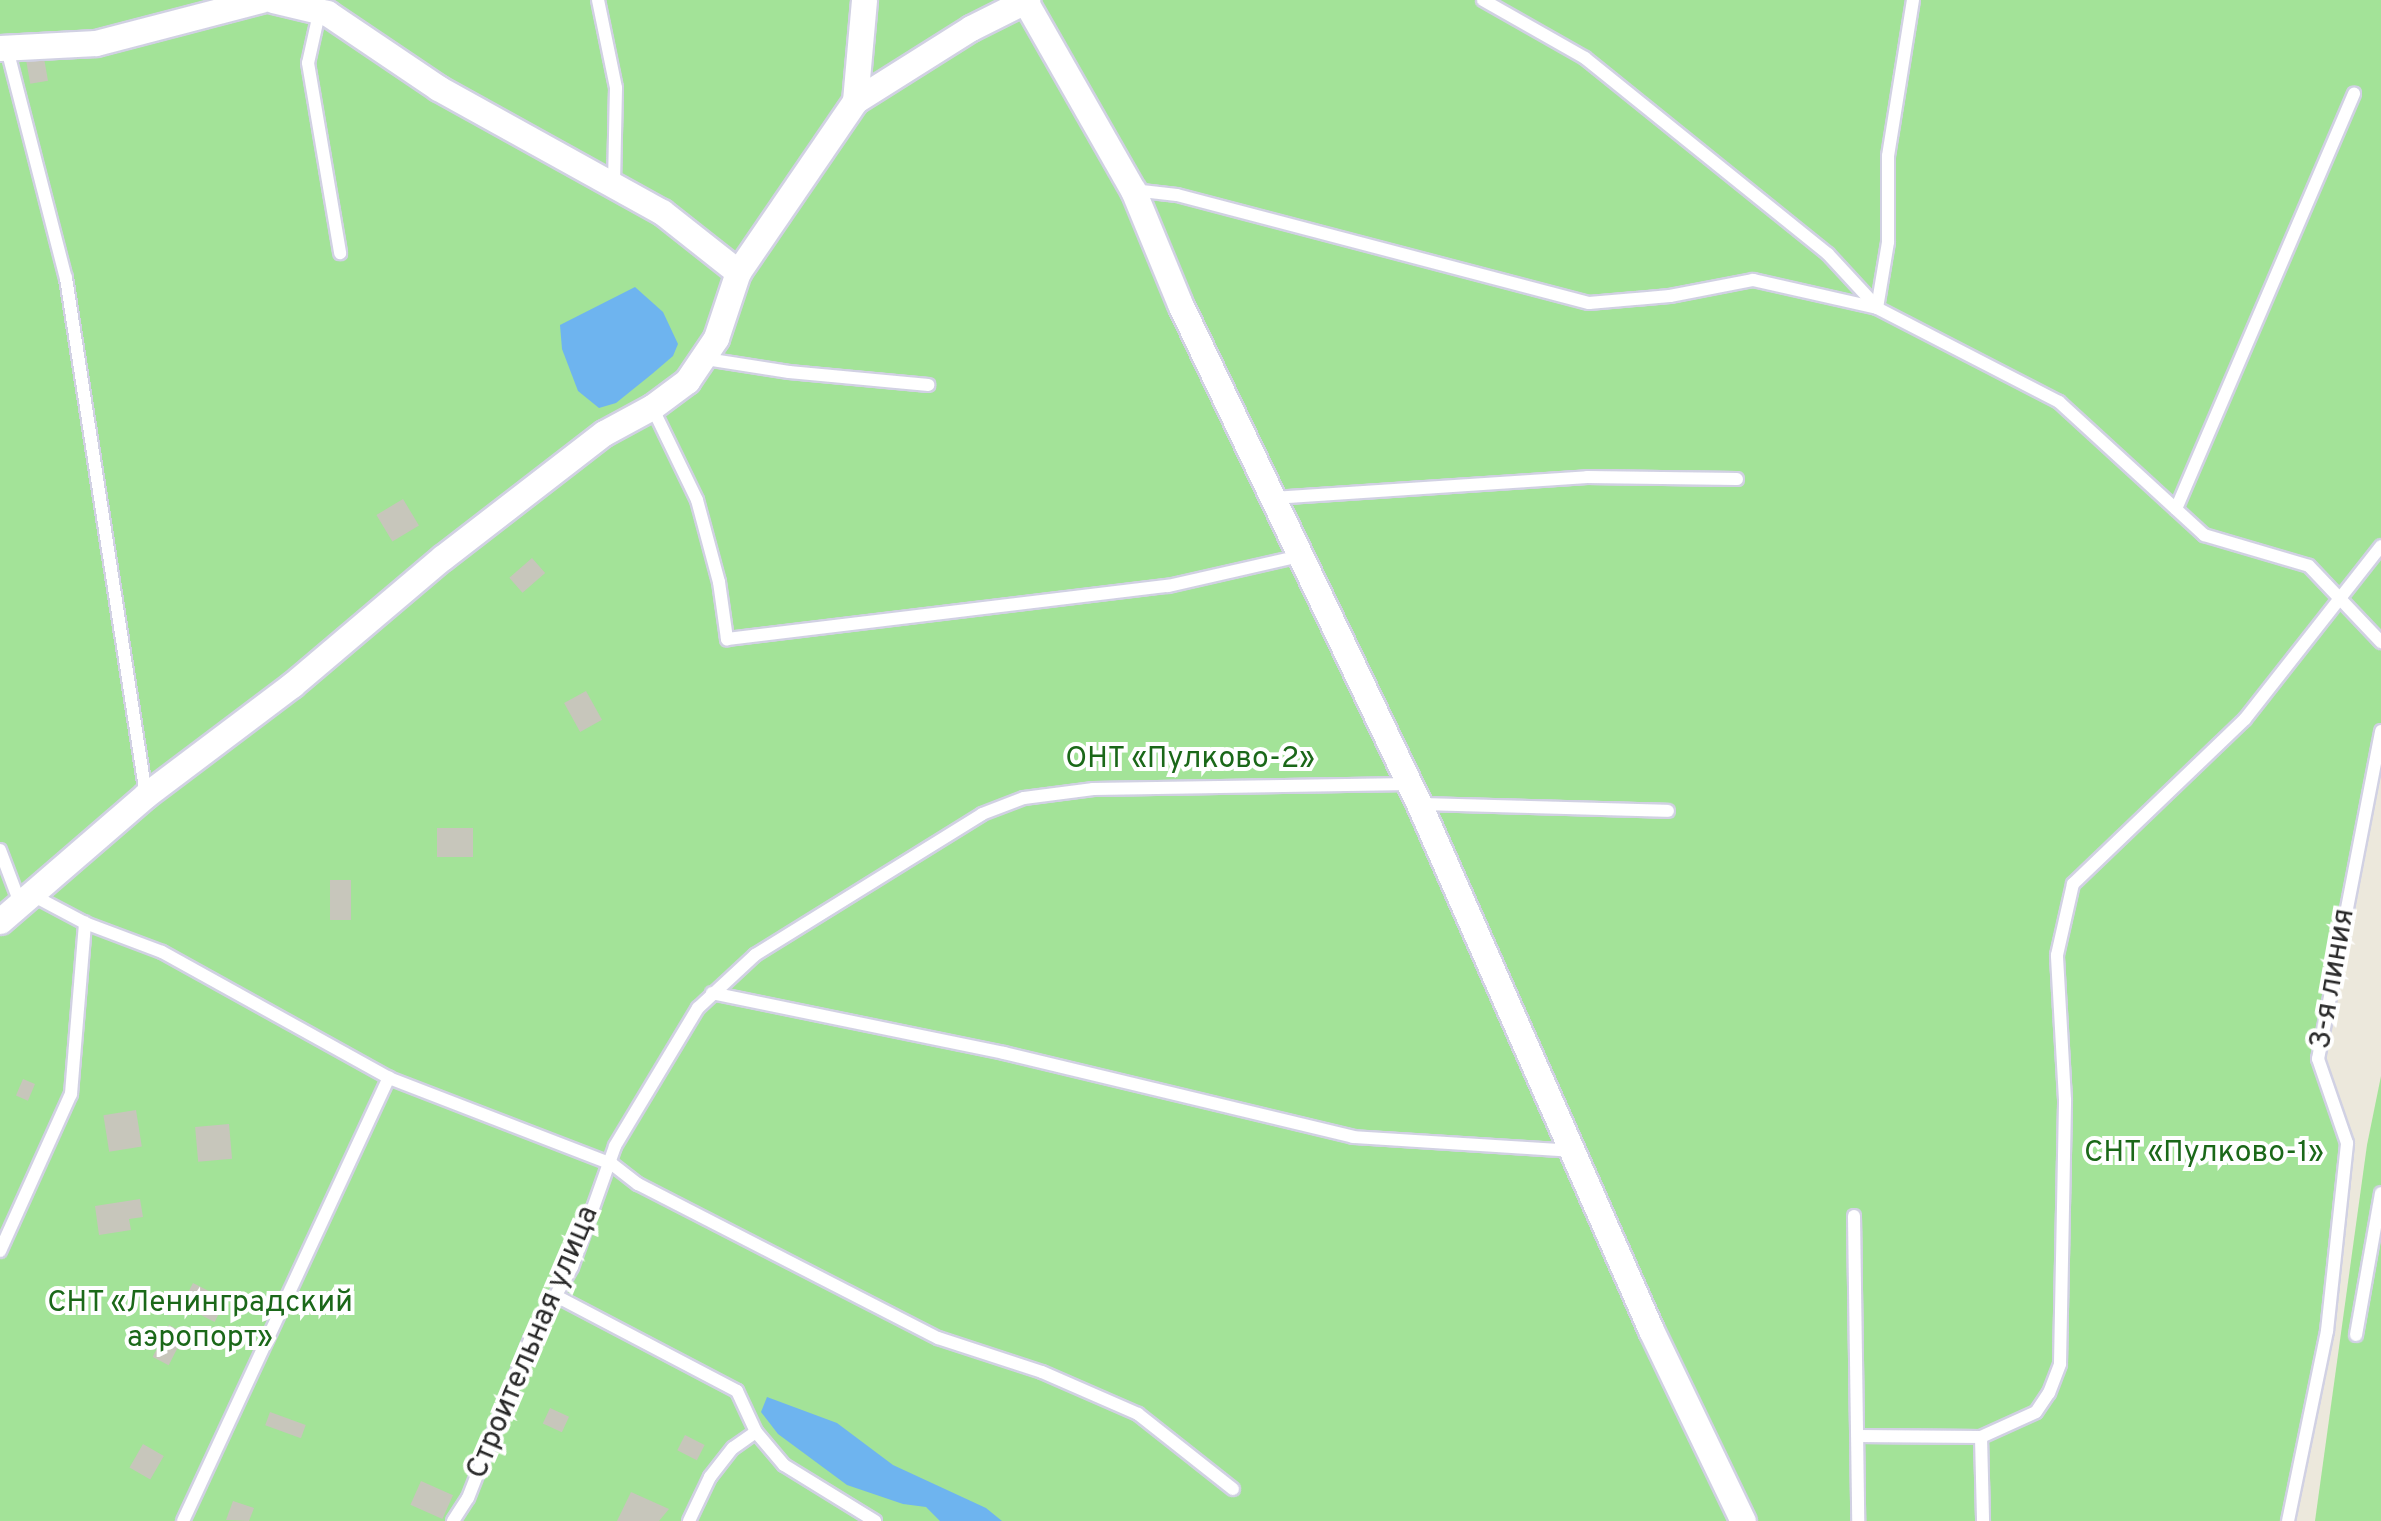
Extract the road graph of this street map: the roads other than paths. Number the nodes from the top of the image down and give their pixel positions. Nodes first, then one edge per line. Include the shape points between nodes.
1 (261, 0) edge
2 (273, 0) edge
3 (598, 0) edge
4 (864, 0) edge
5 (1026, 0) edge
6 (1484, 0) edge
7 (1913, 0) edge
8 (322, 6) edge
9 (3, 48) edge
10 (2354, 94) dead end
11 (855, 101) junction
12 (614, 184) junction
13 (1132, 190) junction
14 (340, 253) dead end
15 (738, 272) junction
16 (1877, 308) junction
17 (706, 359) junction
18 (928, 385) dead end
19 (652, 407) junction
20 (1737, 479) dead end
21 (1273, 498) junction
22 (2176, 509) junction
23 (2381, 546) edge
24 (1300, 556) junction
25 (2341, 595) junction
26 (2381, 642) edge
27 (2381, 730) edge
28 (1415, 794) junction
29 (146, 795) junction
30 (1668, 811) dead end
31 (0, 850) edge
32 (27, 900) junction
33 (0, 921) edge
34 (85, 922) junction
35 (712, 992) junction
36 (388, 1078) junction
37 (1574, 1151) junction
38 (612, 1164) junction
39 (2381, 1193) edge
40 (1854, 1216) dead end
41 (0, 1251) edge
42 (558, 1297) junction
43 (2356, 1335) dead end
44 (756, 1432) junction
45 (1858, 1436) junction
46 (1981, 1437) junction
47 (1233, 1489) dead end
48 (182, 1521) edge
49 (453, 1521) edge
50 (689, 1521) edge
51 (874, 1521) edge
52 (1743, 1521) edge
53 (1858, 1521) edge
54 (1983, 1521) edge
55 (2288, 1521) edge

1 - 9 street via 96,43
2 - 8 street
3 - 12 lane via 616,88
4 - 11 street
5 - 11 street
5 - 13 street
6 - 16 lane via 1585,58 1828,254
7 - 16 lane via 1888,156 1888,242
8 - 12 street via 438,88
8 - 14 lane via 308,63
9 - 29 lane via 66,278
10 - 22 lane
11 - 15 street
12 - 15 street
13 - 16 lane via 1177,195 1589,302 1753,280
13 - 21 street
15 - 17 street
16 - 22 lane via 2059,402
17 - 18 lane
17 - 19 street
19 - 24 lane via 698,500 727,639 1168,586
19 - 29 street via 589,444
20 - 21 lane via 1587,477
21 - 24 street
22 - 25 lane via 2204,535 2309,566
23 - 25 lane
24 - 28 street
25 - 26 lane
25 - 46 lane via 2245,718 2073,884 2057,955 2066,1100 2060,1364 2036,1412
27 - 55 lane, 3-я линия via 2318,1059 2346,1144 2327,1331
28 - 30 lane, Строительная улица
28 - 35 lane, Строительная улица via 1092,789 1024,798 982,814 755,954
28 - 37 street
29 - 32 street
31 - 32 lane
32 - 33 street
32 - 34 lane
34 - 36 lane via 162,952
34 - 41 lane via 70,1094
35 - 37 lane via 1353,1137
35 - 38 lane, Строительная улица via 624,1130
36 - 38 lane
36 - 48 lane
37 - 52 street
38 - 42 lane, Строительная улица
38 - 47 lane via 638,1184 938,1338 1042,1372 1138,1414
39 - 43 lane
40 - 45 lane
42 - 44 lane via 737,1392
42 - 49 lane, Строительная улица via 530,1340
44 - 50 lane via 710,1476
44 - 51 lane via 796,1477
45 - 46 lane
45 - 53 lane
46 - 54 lane

